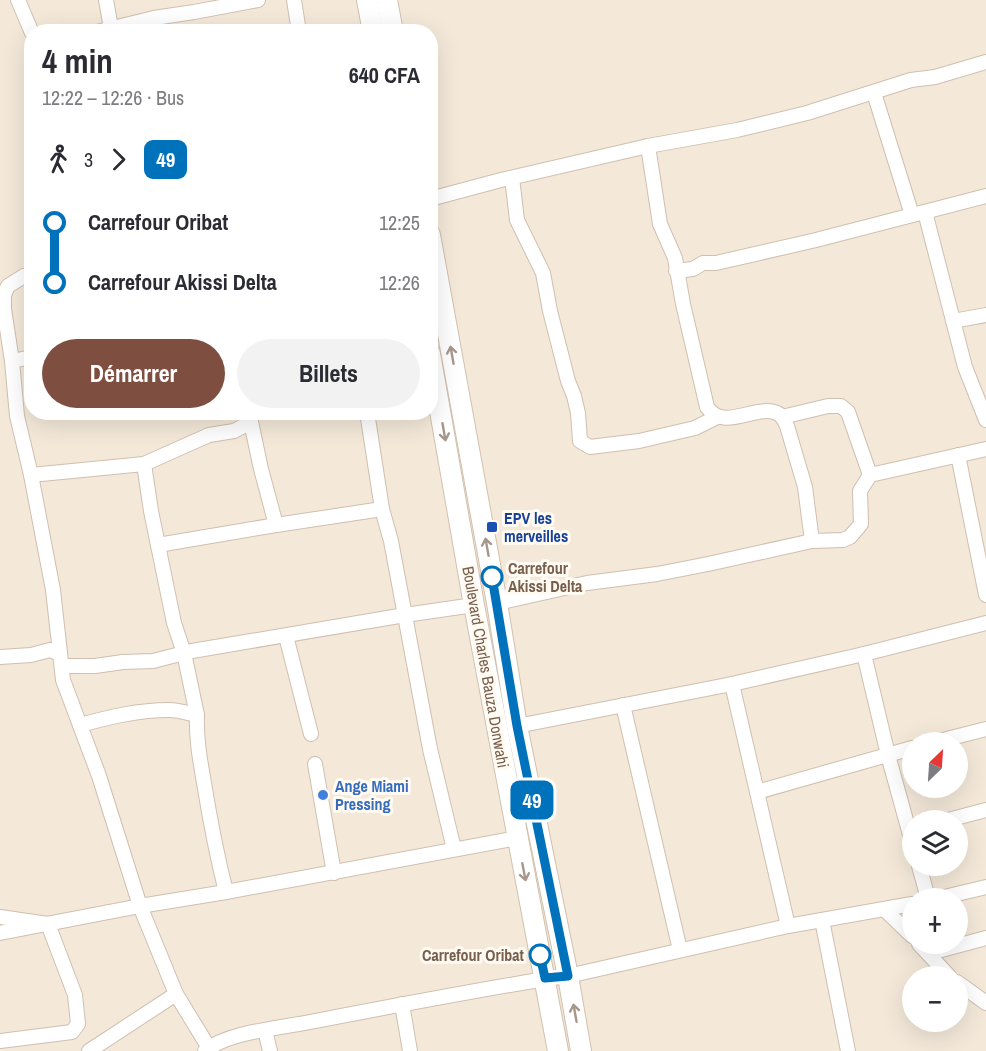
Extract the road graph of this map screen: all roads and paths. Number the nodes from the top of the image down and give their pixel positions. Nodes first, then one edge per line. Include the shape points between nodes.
1 (18, 0) edge
2 (106, 0) edge
3 (258, 0) edge
4 (294, 0) edge
5 (367, 0) edge
6 (387, 0) edge
7 (28, 24) edge
8 (110, 24) edge
9 (128, 24) edge
10 (298, 24) edge
11 (372, 24) edge
12 (392, 24) edge
13 (986, 62) edge
14 (874, 93) junction
15 (648, 146) junction
16 (512, 178) junction
17 (986, 196) edge
18 (438, 197) edge
19 (919, 214) junction
20 (676, 271) junction
21 (24, 276) edge
22 (438, 279) edge
23 (986, 315) edge
24 (953, 321) junction
25 (24, 359) edge
26 (12, 361) junction
27 (438, 400) edge
28 (717, 417) junction
29 (782, 417) junction
30 (247, 420) edge
31 (252, 420) edge
32 (368, 420) edge
33 (986, 420) edge
34 (986, 449) edge
35 (958, 455) junction
36 (144, 464) junction
37 (31, 475) junction
38 (870, 475) junction
39 (382, 509) junction
40 (276, 525) junction
41 (812, 542) junction
42 (158, 545) junction
43 (986, 595) edge
44 (497, 603) junction
45 (474, 605) junction
46 (405, 615) junction
47 (986, 622) edge
48 (286, 636) junction
49 (184, 652) junction
50 (864, 654) junction
51 (0, 657) edge
52 (61, 660) junction
53 (732, 684) junction
54 (623, 705) junction
55 (197, 715) junction
56 (80, 725) junction
57 (517, 726) junction
58 (986, 729) edge
59 (968, 734) edge
60 (311, 735) dead end
61 (902, 751) edge
62 (888, 755) junction
63 (315, 764) dead end
64 (757, 792) junction
65 (904, 810) edge
66 (986, 810) edge
67 (968, 815) edge
68 (518, 838) junction
69 (454, 849) junction
70 (334, 873) junction
71 (986, 887) edge
72 (968, 891) edge
73 (226, 892) junction
74 (140, 906) junction
75 (902, 906) edge
76 (884, 909) junction
77 (0, 917) edge
78 (822, 920) junction
79 (48, 924) junction
80 (788, 926) junction
81 (902, 926) edge
82 (0, 933) edge
83 (986, 938) edge
84 (968, 941) edge
85 (680, 950) junction
86 (930, 954) edge
87 (940, 966) edge
88 (568, 976) junction
89 (545, 978) junction
90 (968, 990) edge
91 (176, 994) junction
92 (986, 1003) edge
93 (402, 1004) junction
94 (265, 1030) junction
95 (0, 1041) edge
96 (207, 1049) edge
97 (89, 1051) edge
98 (270, 1051) edge
99 (410, 1051) edge
100 (558, 1051) edge
101 (581, 1051) edge
102 (848, 1051) edge

1 - 7 street
2 - 8 street
3 - 9 street
4 - 10 street
5 - 11 main road
6 - 12 main road
13 - 14 street
14 - 15 street via 737,130
14 - 19 street
15 - 16 street
15 - 20 street via 660,224 675,258
16 - 18 street
16 - 28 street via 517,220 543,273 578,413 580,441 590,447 639,441 695,428
17 - 19 street
19 - 20 street
19 - 24 street
20 - 28 street via 707,407
21 - 26 street via 8,286 4,295
44 -> 22 main road, Boulevard Charles Bauza Donwahi
23 - 24 street
24 - 33 street via 965,367
25 - 26 street
26 - 37 street via 17,416
27 -> 45 main road, Boulevard Charles Bauza Donwahi
28 - 29 street via 766,412
29 - 38 street via 841,406 848,412
29 - 41 street via 805,487
30 - 36 street via 234,431 209,435
31 - 40 street
32 - 39 street
34 - 35 street
35 - 38 street
35 - 43 street
36 - 37 street
36 - 42 street
37 - 52 street via 53,590
38 - 41 street via 860,491 861,524 850,537
39 - 40 street
39 - 46 street
40 - 42 street
41 - 44 street
42 - 49 street
44 - 57 main road, Boulevard Charles Bauza Donwahi
45 - 46 street
45 - 68 main road, Boulevard Charles Bauza Donwahi
46 - 48 street
46 - 69 street
47 - 50 street
48 - 49 street
48 - 60 street
49 - 52 street via 153,661 96,666
49 - 55 street
50 - 53 street
50 - 62 street
51 - 52 street via 50,650
52 - 56 street via 63,680
53 - 54 street
53 - 64 street
54 - 57 street
54 - 85 street
55 - 56 street via 171,710 143,712
55 - 73 street via 203,778
56 - 74 street
57 - 88 main road, Boulevard Charles Bauza Donwahi
58 - 59 street
61 - 62 street
62 - 64 street
62 - 65 street
63 - 70 street
64 - 80 street
66 - 67 street
68 - 69 street
68 -> 89 main road, Boulevard Charles Bauza Donwahi
69 - 70 street
70 - 73 street
71 - 72 street
73 - 74 street
74 - 79 street
74 - 91 street
75 - 76 street
76 - 78 street
76 - 81 street
77 - 79 street
78 - 80 street
78 - 102 street
79 - 82 street
79 - 95 street via 75,994 78,1024 72,1032
80 - 85 street
83 - 84 street
85 - 88 street
86 - 87 street
88 - 89 street
101 -> 88 main road, Boulevard Charles Bauza Donwahi
89 - 93 street
89 - 100 main road, Boulevard Charles Bauza Donwahi
90 - 92 street
91 - 96 street
91 - 97 street
93 - 94 street
93 - 99 street
94 - 96 street via 237,1036
94 - 98 street

